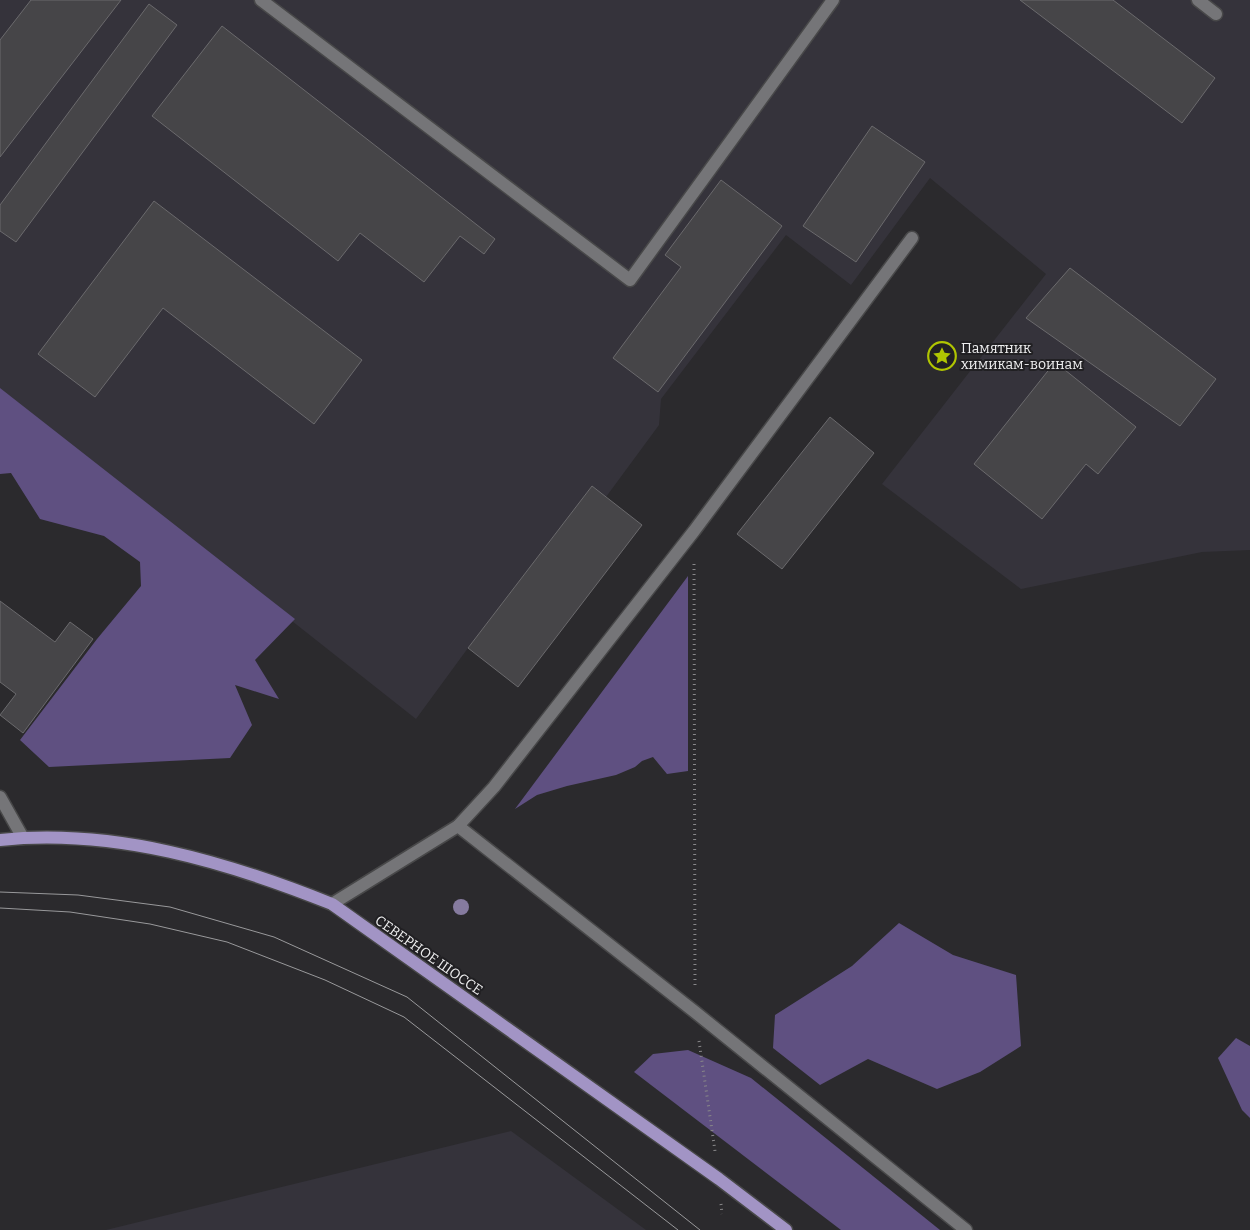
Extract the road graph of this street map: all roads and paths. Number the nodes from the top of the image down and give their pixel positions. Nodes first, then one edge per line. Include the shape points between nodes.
1 (261, 0) edge
2 (833, 0) edge
3 (1198, 0) edge
4 (1216, 14) dead end
5 (912, 238) dead end
6 (694, 531) junction
7 (0, 797) edge
8 (458, 826) junction
9 (23, 838) junction
10 (0, 840) edge
11 (332, 904) junction
12 (695, 1012) junction
13 (719, 1179) junction
14 (722, 1214) dead end
15 (786, 1230) edge
16 (966, 1230) edge

1 - 2 street via 630,280
3 - 4 street
5 - 6 street
6 - 8 street via 494,787
6 - 12 path
7 - 9 street
8 - 11 street
8 - 12 street
9 - 10 main road, СЕВЕРНОЕ ШОССЕ
9 - 11 main road, СЕВЕРНОЕ ШОССЕ via 98,840 159,848 274,881
11 - 13 main road, СЕВЕРНОЕ ШОССЕ
12 - 13 path
12 - 16 street
13 - 14 path
13 - 15 main road, СЕВЕРНОЕ ШОССЕ

